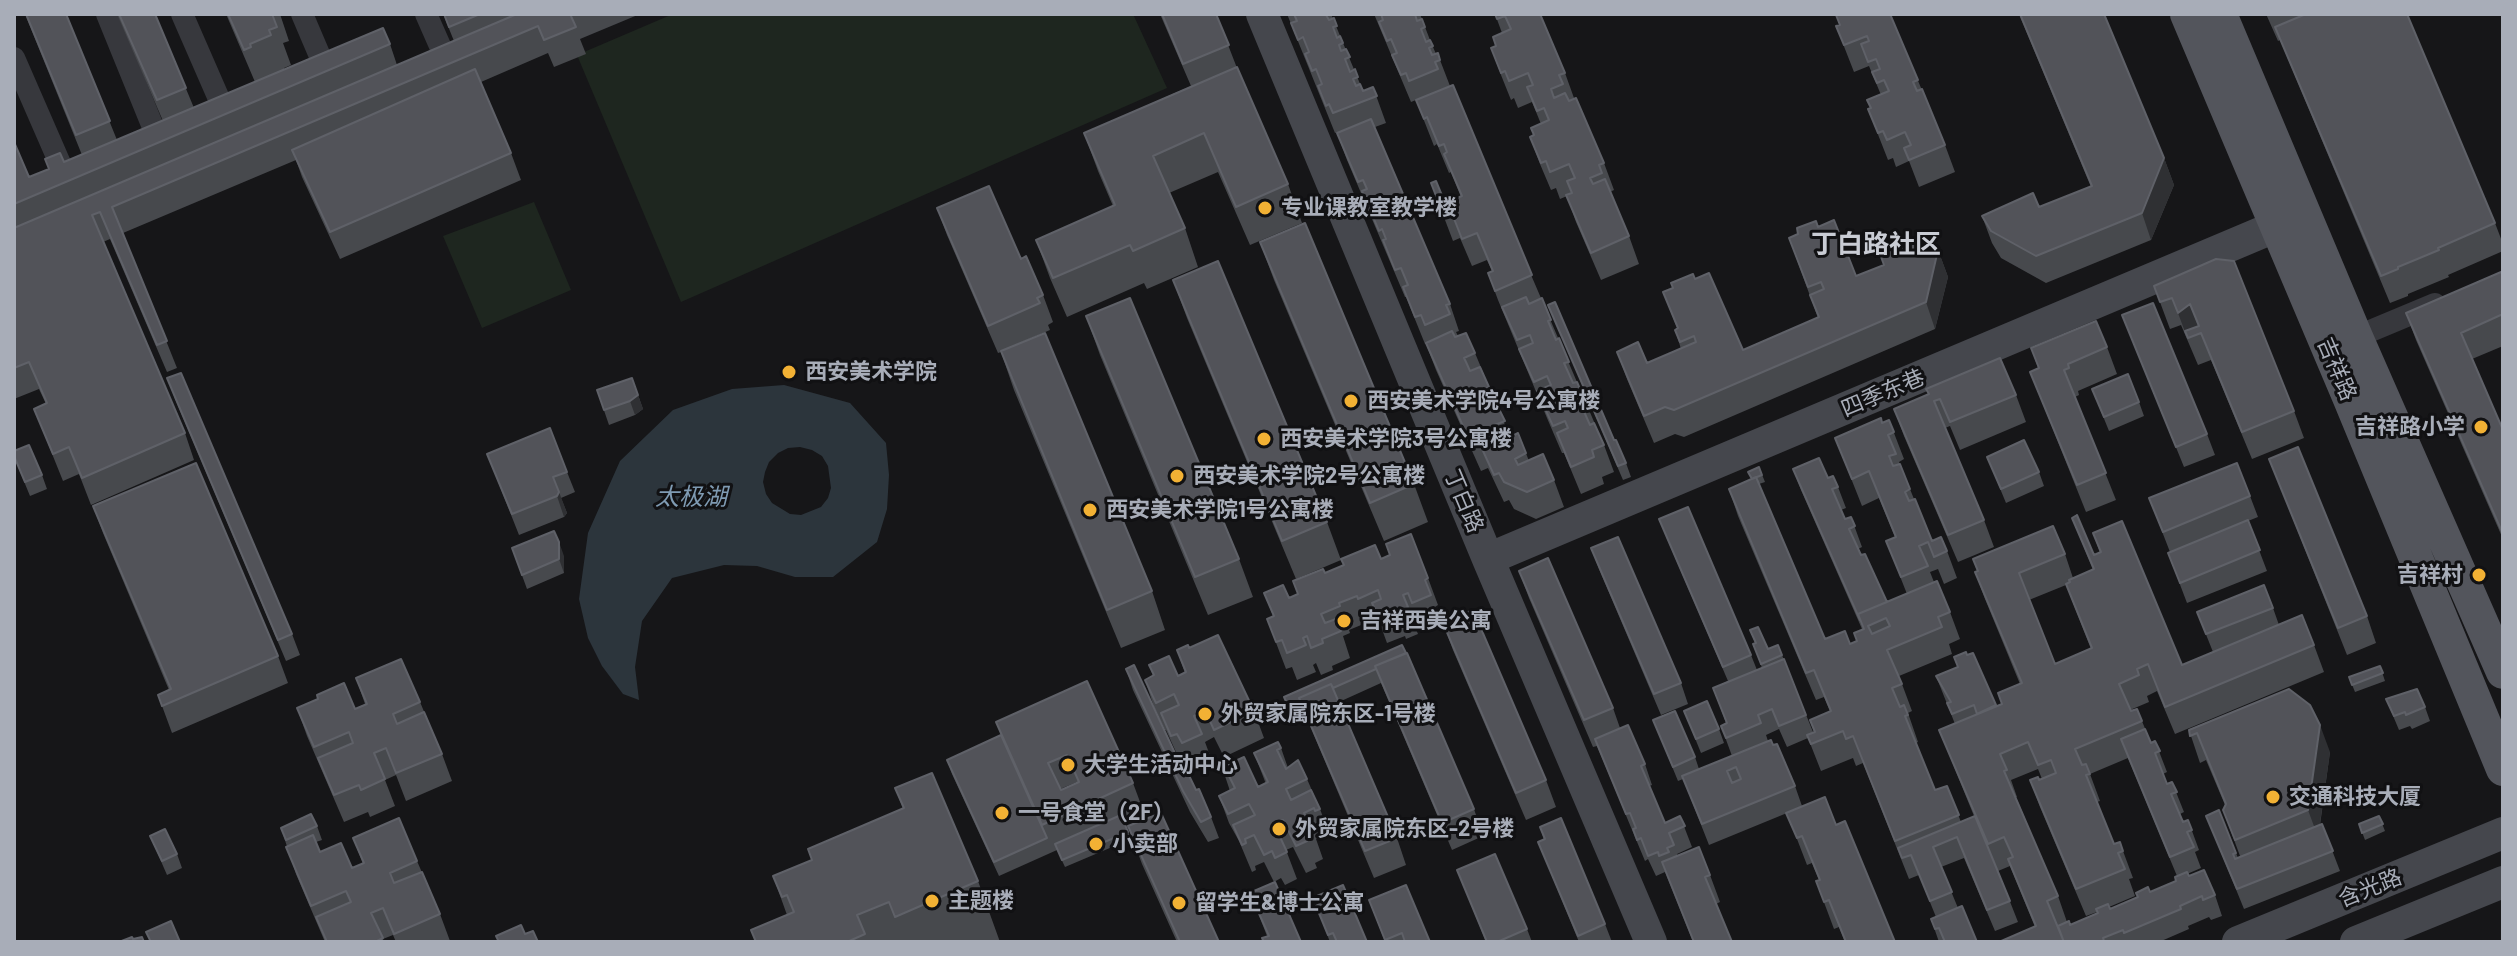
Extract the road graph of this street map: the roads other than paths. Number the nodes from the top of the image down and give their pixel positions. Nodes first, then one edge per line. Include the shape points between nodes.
1 (107, 14) edge
2 (182, 14) edge
3 (302, 14) edge
4 (426, 14) edge
5 (1262, 14) edge
6 (2187, 14) edge
7 (2220, 14) edge
8 (444, 55) edge
9 (14, 58) edge
10 (325, 68) edge
11 (223, 108) edge
12 (157, 137) edge
13 (65, 175) edge
14 (2277, 226) junction
15 (2459, 294) edge
16 (2356, 337) junction
17 (1488, 559) junction
18 (2503, 672) edge
19 (2503, 769) edge
20 (2503, 833) edge
21 (2503, 882) edge
22 (1651, 942) edge
23 (2238, 942) edge
24 (2356, 942) edge

1 - 12 street
2 - 11 street
3 - 10 street
4 - 8 street
5 - 17 street, 丁白路
6 - 14 main road, 吉祥路
7 - 16 main road, 吉祥路
9 - 13 street
14 - 17 street, 四季东巷
14 - 19 main road, 吉祥路
15 - 16 street
16 - 18 main road, 吉祥路
17 - 22 street, 丁白路
20 - 23 street, 含光路
21 - 24 street, 含光路

